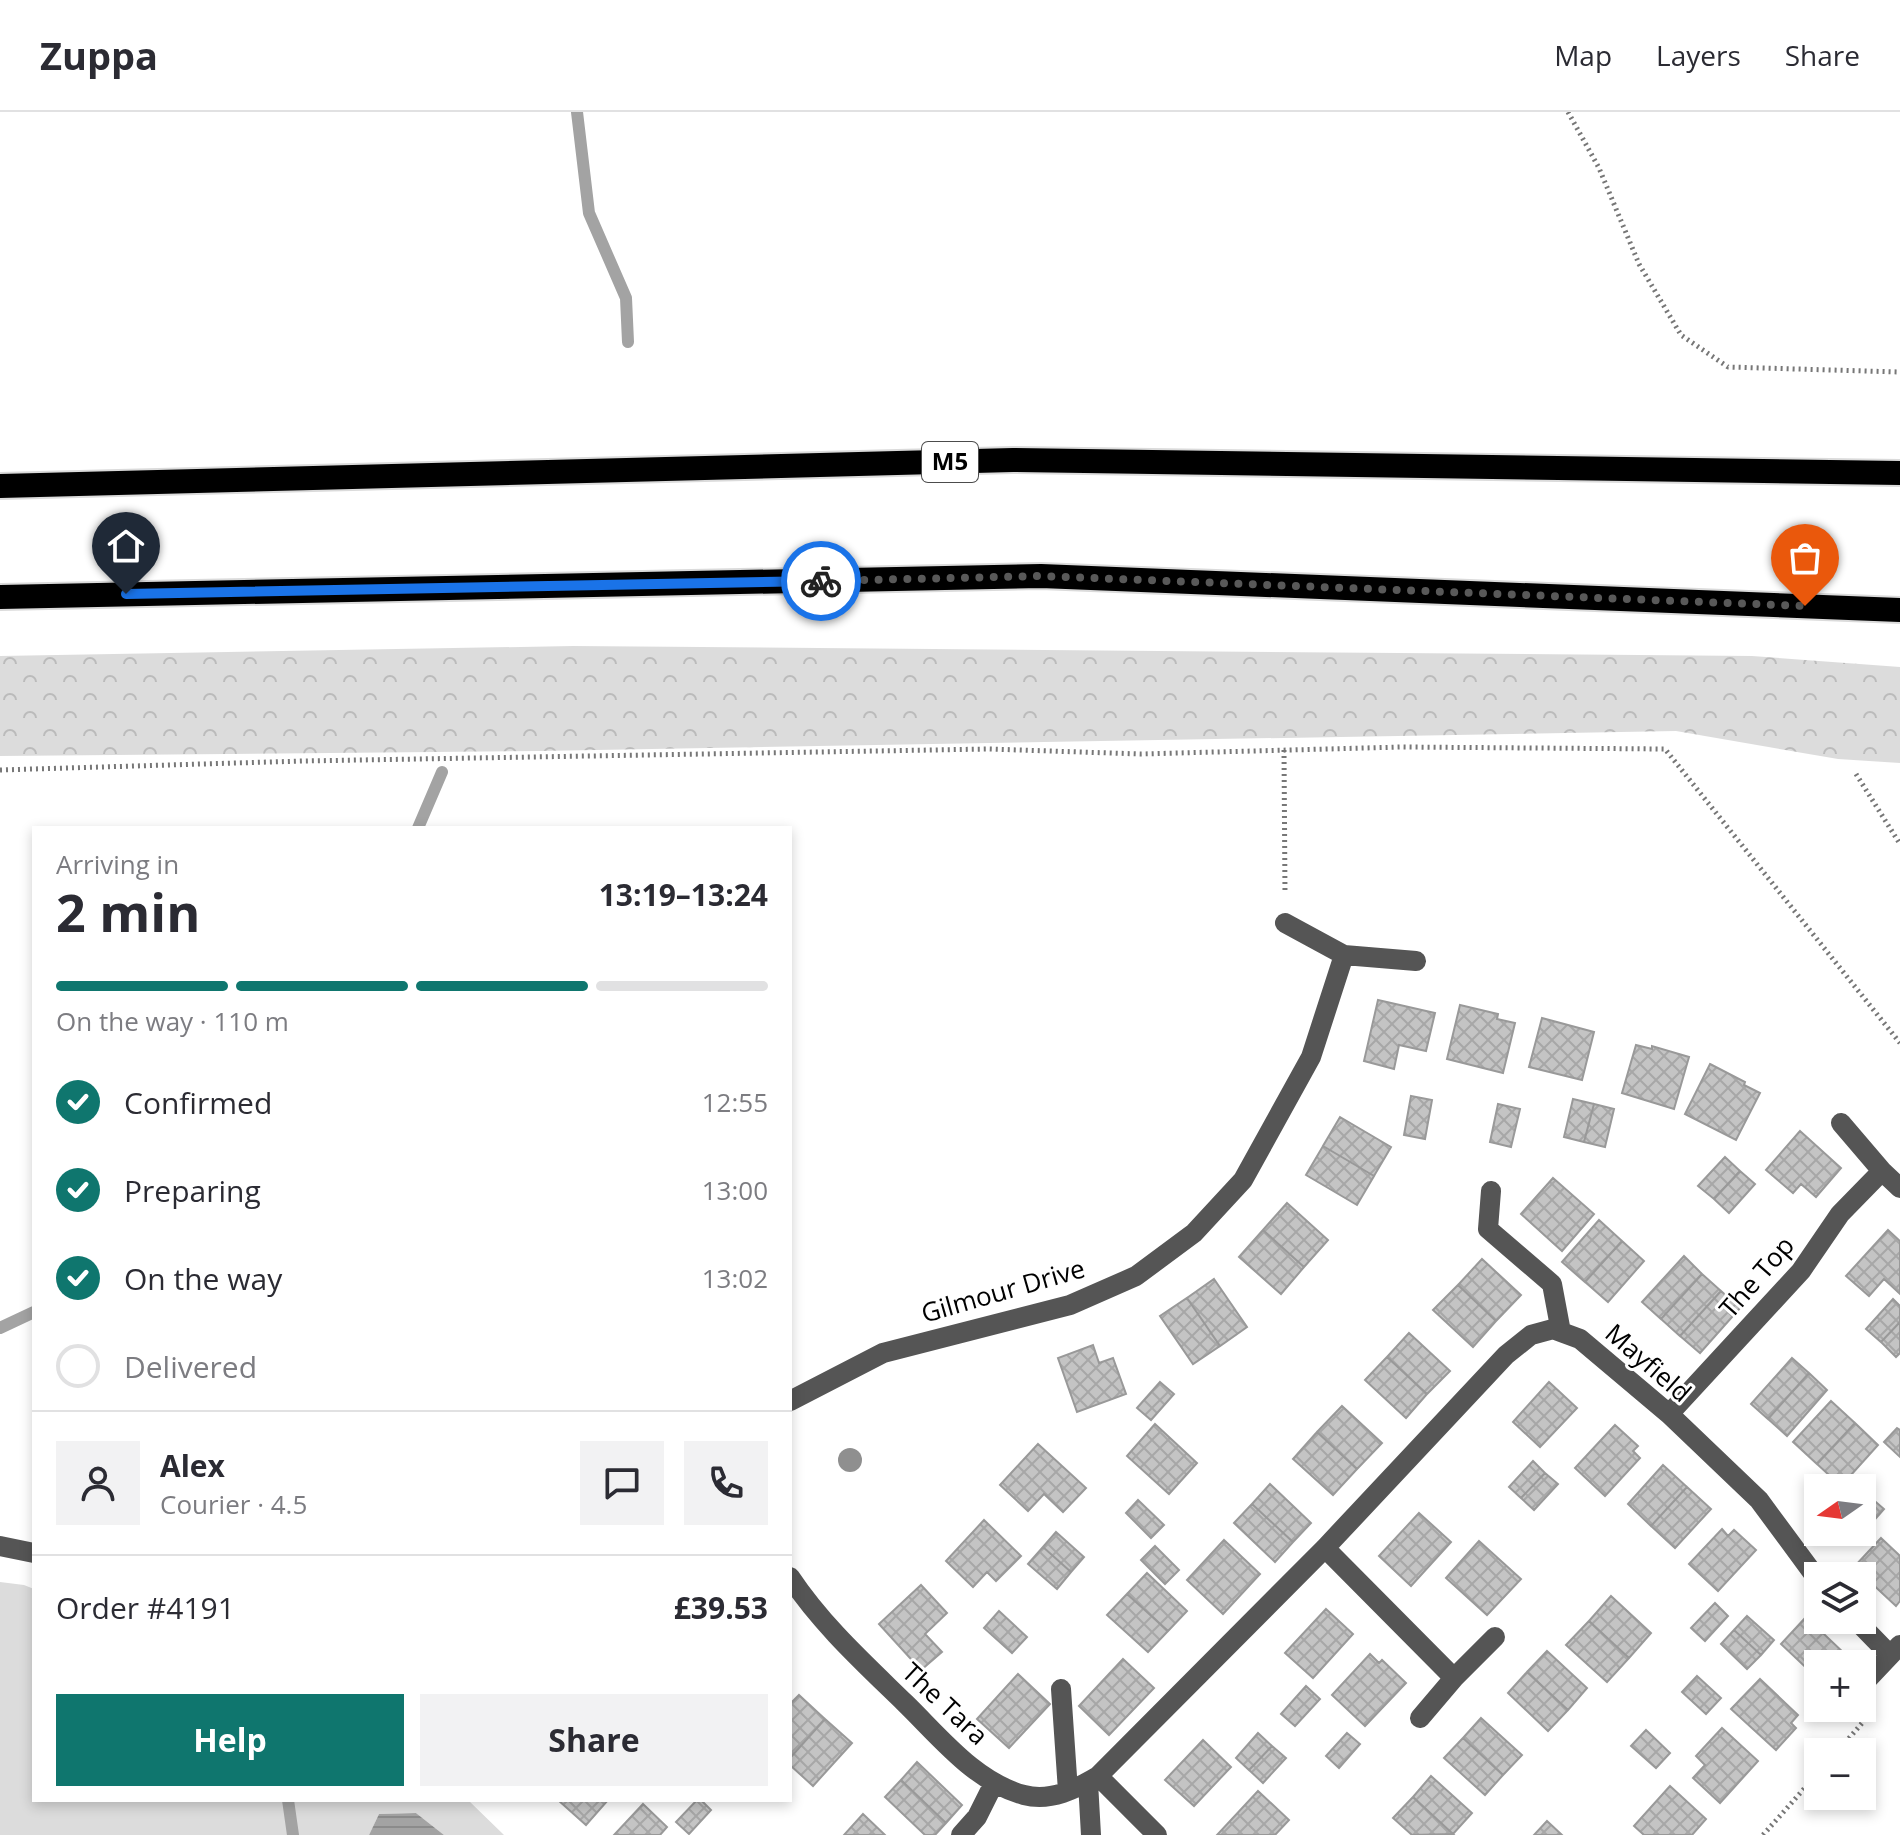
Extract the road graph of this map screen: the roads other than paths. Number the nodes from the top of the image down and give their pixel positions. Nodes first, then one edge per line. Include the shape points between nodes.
1 (1900, 473) edge
2 (0, 486) edge
3 (0, 597) edge
4 (1900, 610) edge
5 (1285, 923) road end
6 (1344, 955) junction
7 (1416, 961) dead end
8 (1841, 1123) dead end
9 (1882, 1171) junction
10 (1900, 1188) edge
11 (1491, 1191) dead end
12 (1561, 1332) junction
13 (792, 1400) edge
14 (1669, 1414) junction
15 (0, 1546) edge
16 (1325, 1548) junction
17 (32, 1553) edge
18 (1805, 1562) edge
19 (792, 1580) edge
20 (1874, 1634) edge
21 (1495, 1637) dead end
22 (1895, 1650) edge
23 (1876, 1670) edge
24 (1454, 1678) junction
25 (1061, 1689) dead end
26 (1420, 1718) dead end
27 (1093, 1779) junction
28 (994, 1783) junction
29 (1068, 1791) junction
30 (961, 1835) edge
31 (1091, 1835) edge
32 (1157, 1835) edge

1 - 2 highway, M5 via 1013,460
3 - 4 highway via 1041,576
5 - 6 street
6 - 7 street
6 - 13 street, Gilmour Drive via 1311,1057 1243,1180 1194,1233 1136,1276 1070,1305 883,1353
8 - 9 street
9 - 10 street
9 - 14 street, The Top via 1840,1214 1801,1271
11 - 12 street via 1488,1229 1552,1284
12 - 14 street, Mayfield via 1580,1339
12 - 16 street via 1531,1335 1506,1355
14 - 18 street, Mayfield via 1759,1500
15 - 17 street
16 - 24 street
16 - 27 street
19 - 28 street, The Tara via 861,1660
20 - 22 street
21 - 24 street
22 - 23 street
24 - 26 street
25 - 29 street
27 - 29 street, The Tara
27 - 31 street
27 - 32 street
28 - 29 street, The Tara via 1026,1795
28 - 30 street

